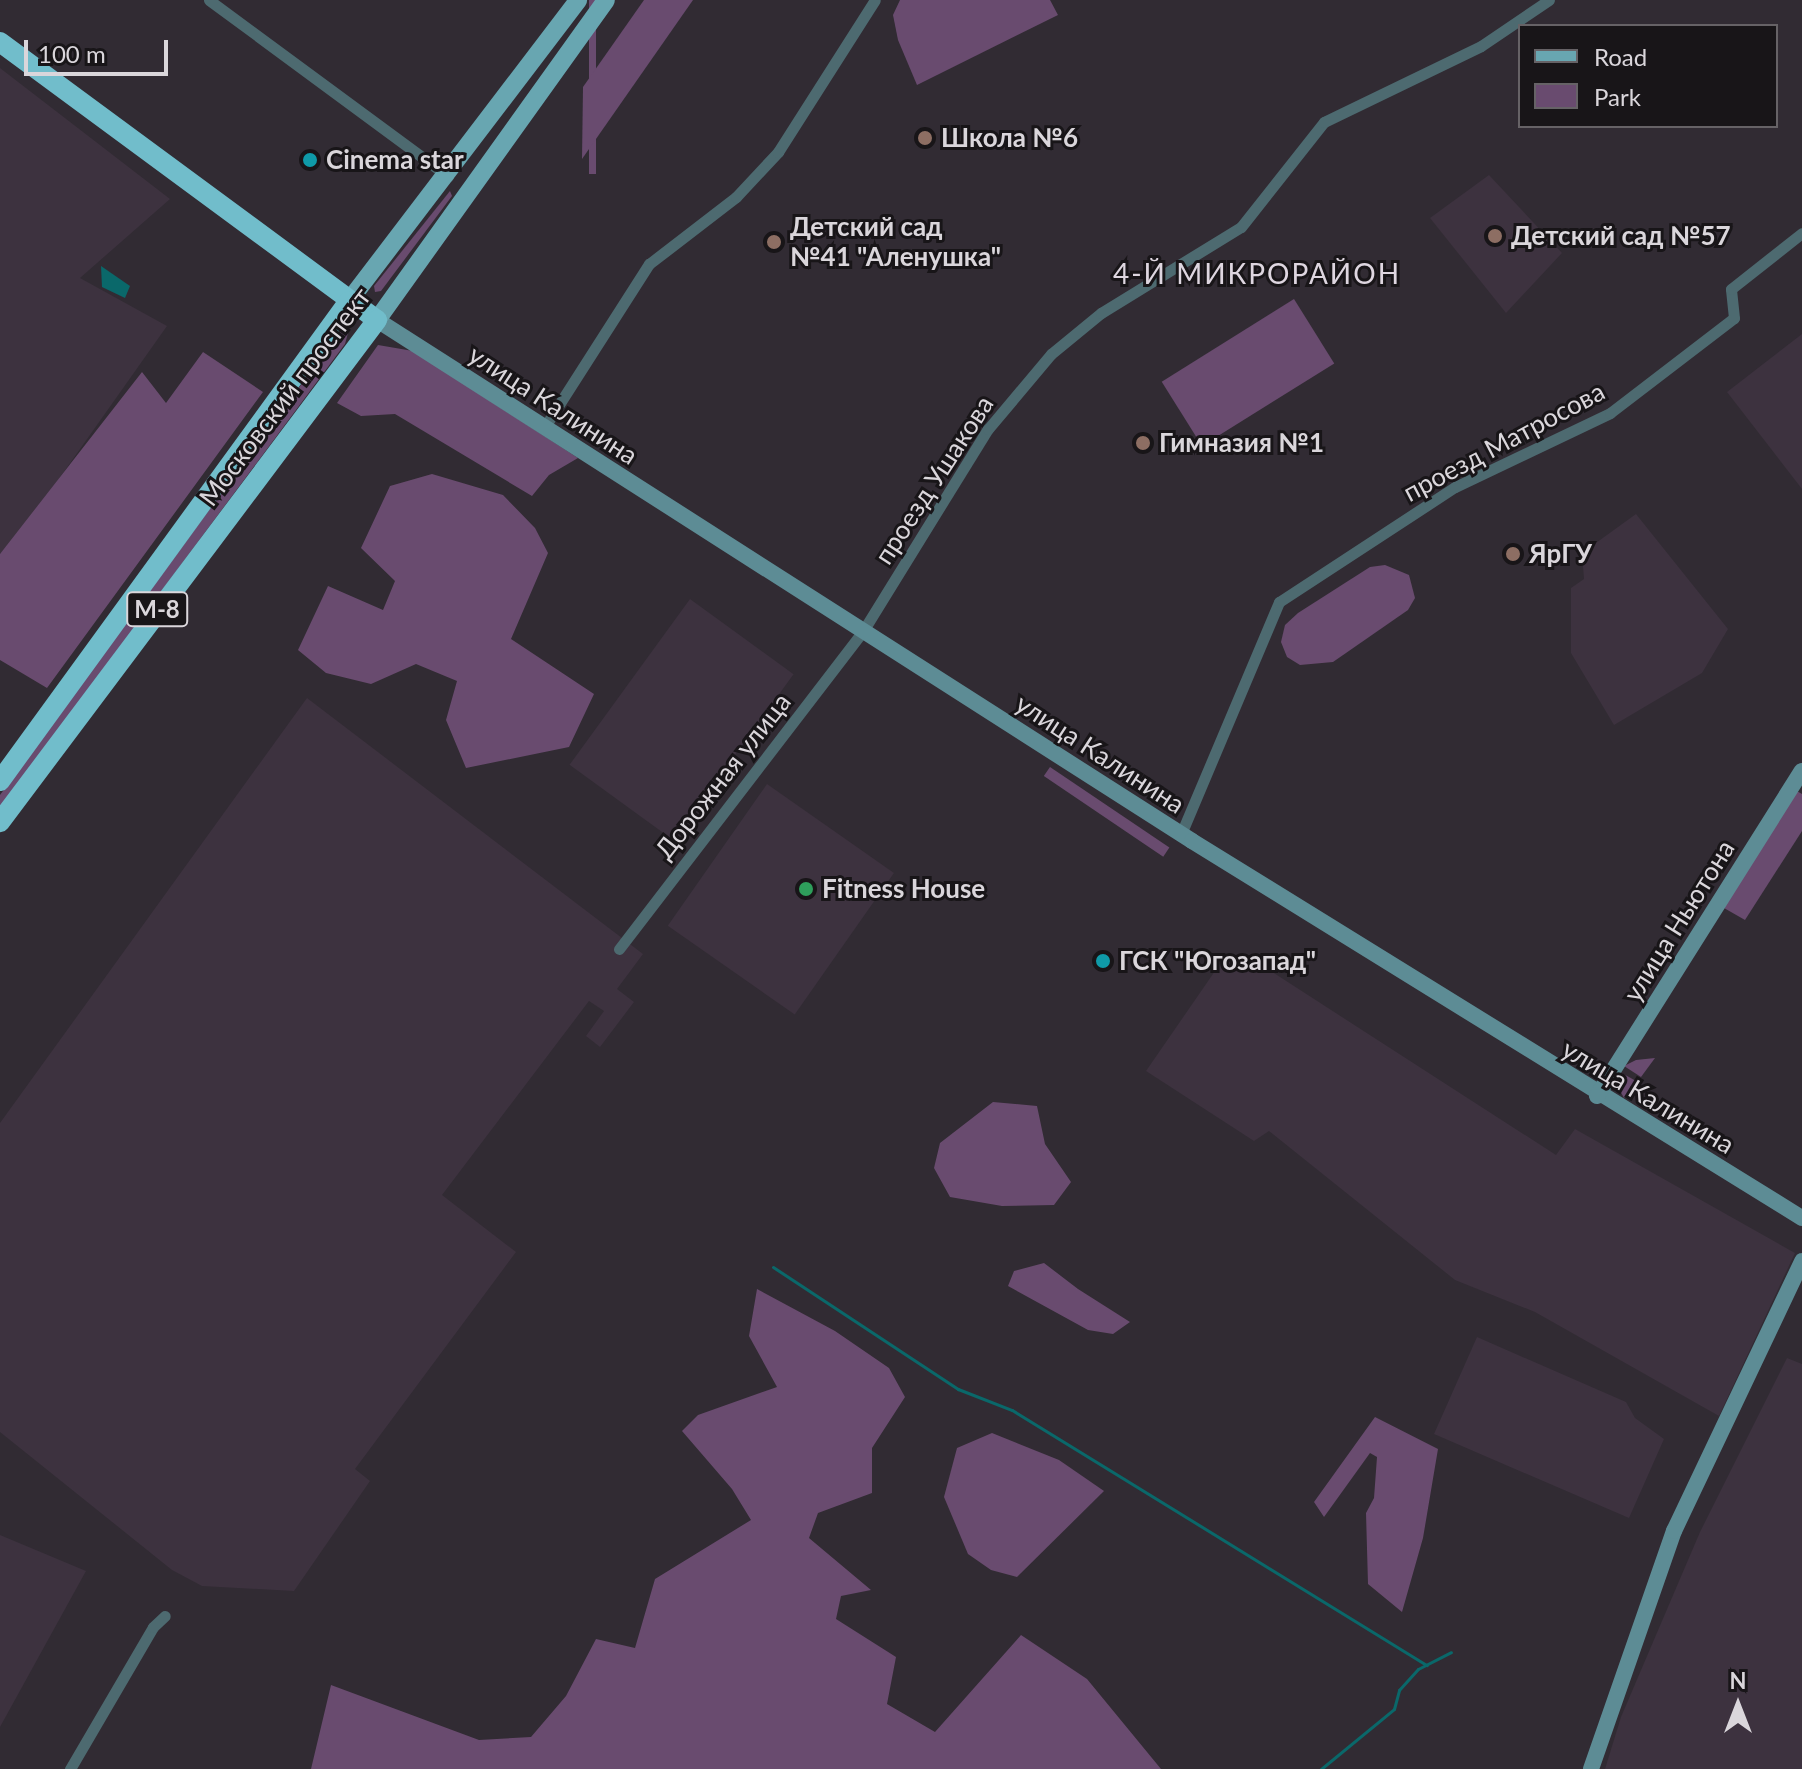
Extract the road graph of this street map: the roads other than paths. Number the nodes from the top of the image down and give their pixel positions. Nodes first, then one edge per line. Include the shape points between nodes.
1 (209, 0) edge
2 (578, 0) edge
3 (606, 0) edge
4 (875, 0) edge
5 (1549, 0) edge
6 (0, 42) edge
7 (474, 141) junction
8 (492, 154) junction
9 (448, 176) junction
10 (467, 190) junction
11 (1802, 233) edge
12 (349, 301) junction
13 (377, 320) junction
14 (544, 428) junction
15 (863, 631) junction
16 (1802, 771) edge
17 (0, 781) edge
18 (0, 822) edge
19 (1181, 834) junction
20 (619, 949) dead end
21 (1597, 1096) junction
22 (1802, 1218) edge
23 (1802, 1261) edge
24 (165, 1616) dead end
25 (70, 1769) edge
26 (1591, 1769) edge

1 - 9 street
2 - 7 main road, Московский проспект
3 - 8 main road, Московский проспект
4 - 14 street via 778,152 736,197 649,264
5 - 15 street, проезд Ушакова via 1481,46 1324,122 1241,227 1101,313 1051,354 988,429
6 - 12 highway
7 - 8 main road
7 - 9 main road, Московский проспект
8 - 10 main road, Московский проспект
9 - 10 main road
9 - 12 main road, Московский проспект
10 - 13 main road, Московский проспект
11 - 19 street, проезд Матросова via 1731,289 1734,318 1610,413 1455,487 1279,602
12 - 13 highway
12 - 17 highway, Московский проспект / М-8
13 - 14 main road, улица Калинина
13 - 18 highway, Московский проспект / М-8
14 - 15 main road, улица Калинина
15 - 19 main road, улица Калинина
15 - 20 street, Дорожная улица
16 - 21 main road, улица Ньютона
19 - 21 main road, улица Калинина
21 - 22 main road, улица Калинина
23 - 26 main road via 1674,1531
24 - 25 street via 153,1627

